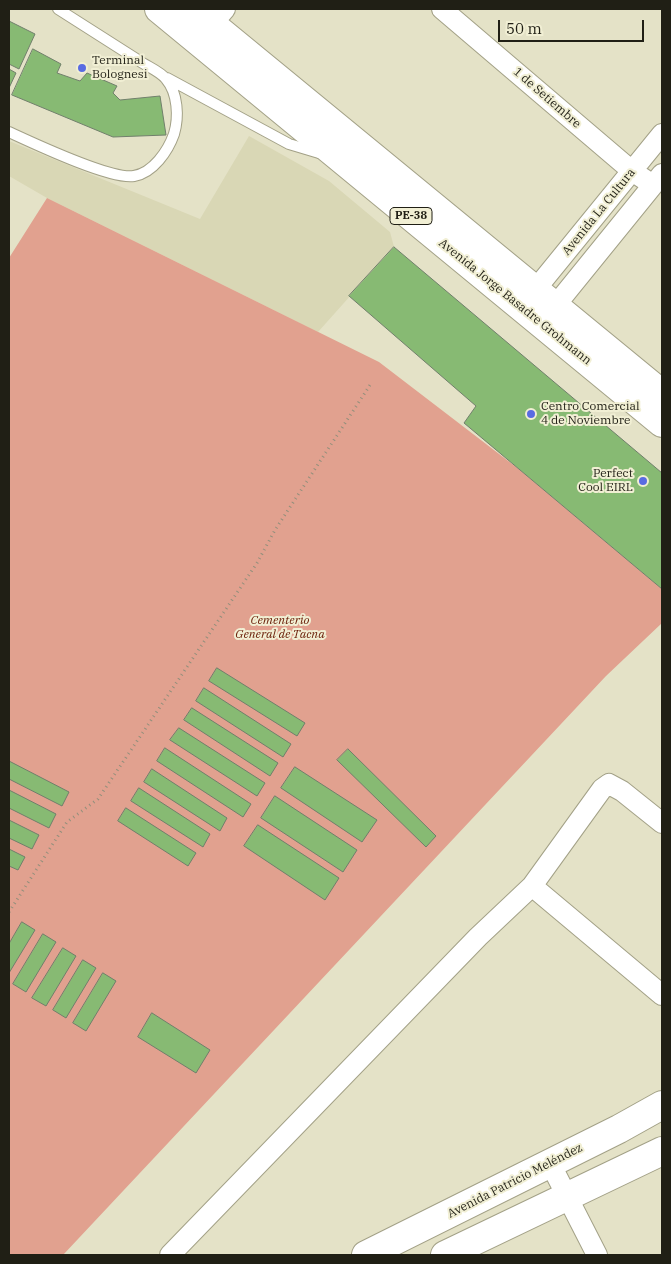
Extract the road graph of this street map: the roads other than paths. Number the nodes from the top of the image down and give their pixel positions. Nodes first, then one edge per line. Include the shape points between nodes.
1 (58, 9) edge
2 (159, 9) edge
3 (442, 9) edge
4 (210, 14) edge
5 (166, 78) junction
6 (9, 132) edge
7 (662, 134) edge
8 (342, 159) junction
9 (632, 171) junction
10 (660, 178) edge
11 (545, 298) junction
12 (662, 394) edge
13 (662, 423) edge
14 (662, 823) edge
15 (532, 886) junction
16 (662, 995) edge
17 (661, 1107) edge
18 (662, 1151) edge
19 (550, 1164) junction
20 (567, 1195) junction
21 (170, 1255) edge
22 (366, 1255) edge
23 (445, 1255) edge
24 (597, 1255) edge

1 - 5 lane
2 - 8 main road, Avenida Jorge Basadre Grohmann / PE-38
3 - 9 street, 1 de Setiembre
4 - 11 main road, Avenida Jorge Basadre Grohmann / PE-38
5 - 6 lane via 176,103 175,132 164,154 133,177 106,173
5 - 8 lane via 289,144
7 - 9 street, Avenida La Cultura
8 - 13 main road, Avenida Jorge Basadre Grohmann / PE-38
9 - 10 street, 1 de Setiembre
9 - 11 street, Avenida La Cultura
10 - 11 street, Avenida La Cultura
11 - 12 main road, Avenida Jorge Basadre Grohmann / PE-38
14 - 15 street via 609,784 602,789
15 - 16 street
15 - 21 street via 478,937
17 - 19 main road, Avenida Patricio Meléndez
18 - 20 main road
19 - 20 street
19 - 22 main road, Avenida Patricio Meléndez
20 - 23 main road
20 - 24 street

